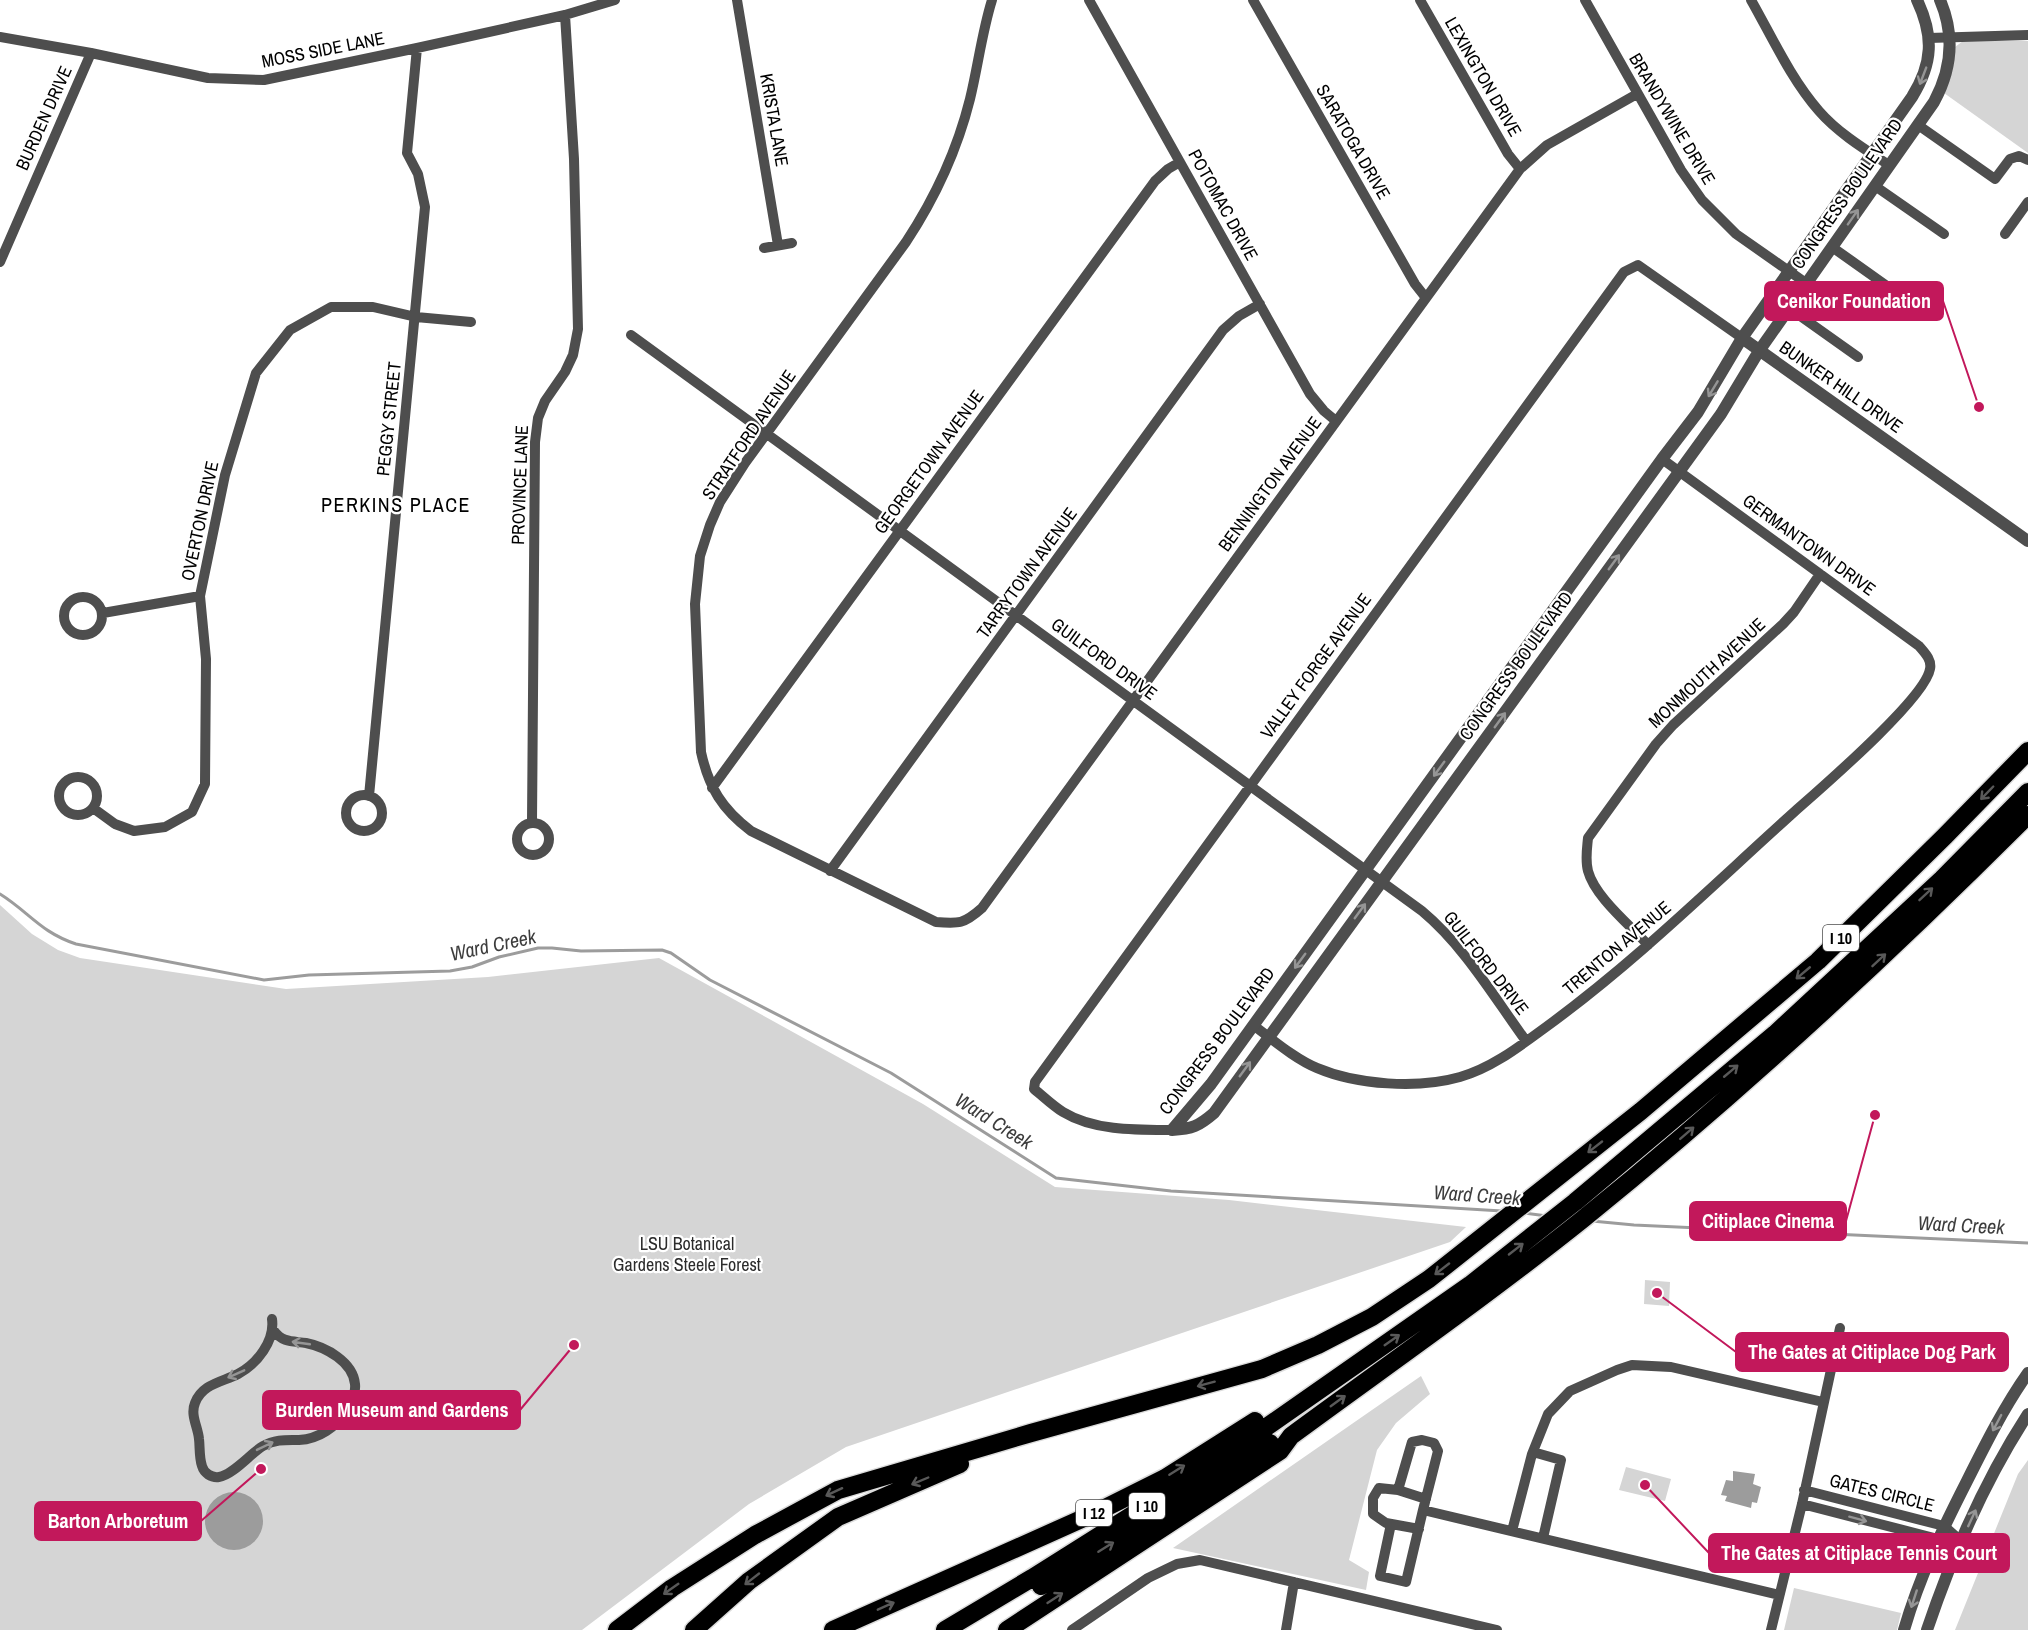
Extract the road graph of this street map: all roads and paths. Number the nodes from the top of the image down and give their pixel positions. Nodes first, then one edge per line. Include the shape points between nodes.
1 (615, 0) edge
2 (737, 0) edge
3 (992, 0) edge
4 (1089, 0) edge
5 (1253, 0) edge
6 (1420, 0) edge
7 (1585, 0) edge
8 (1751, 0) edge
9 (1917, 0) edge
10 (1940, 0) edge
11 (565, 15) junction
12 (2028, 35) edge
13 (1951, 36) junction
14 (0, 37) edge
15 (1929, 38) junction
16 (417, 48) junction
17 (91, 53) junction
18 (1637, 94) junction
19 (1918, 125) junction
20 (1872, 154) junction
21 (2028, 160) edge
22 (1180, 162) junction
23 (1889, 165) junction
24 (1520, 168) junction
25 (1875, 186) junction
26 (2028, 202) edge
27 (1944, 234) dead end
28 (2005, 234) dead end
29 (792, 243) dead end
30 (778, 245) junction
31 (1832, 247) junction
32 (764, 248) dead end
33 (0, 262) edge
34 (1631, 267) joint
35 (1789, 271) junction
36 (1806, 284) junction
37 (1901, 296) dead end
38 (1426, 298) junction
39 (1260, 304) junction
40 (1789, 308) junction
41 (416, 317) junction
42 (471, 322) dead end
43 (631, 335) dead end
44 (1742, 338) junction
45 (1759, 351) junction
46 (1858, 357) dead end
47 (1336, 421) junction
48 (766, 434) junction
49 (1662, 459) junction
50 (1679, 472) junction
51 (900, 530) junction
52 (2028, 541) edge
53 (1820, 574) junction
54 (200, 596) junction
55 (1564, 597) junction
56 (1580, 608) junction
57 (102, 613) dead end
58 (1016, 616) junction
59 (1931, 663) joint
60 (1132, 701) junction
61 (1464, 734) junction
62 (1481, 746) junction
63 (2028, 751) edge
64 (1250, 785) junction
65 (712, 788) junction
66 (2028, 792) edge
67 (369, 796) dead end
68 (93, 808) dead end
69 (2028, 815) edge
70 (532, 822) dead end
71 (830, 871) junction
72 (1365, 871) junction
73 (1381, 882) junction
74 (958, 924) joint
75 (1648, 945) junction
76 (1253, 1025) junction
77 (1269, 1036) junction
78 (1526, 1041) junction
79 (1210, 1085) junction
80 (1225, 1097) junction
81 (1172, 1130) junction
82 (273, 1325) joint
83 (1839, 1328) dead end
84 (2028, 1373) edge
85 (1344, 1374) junction
86 (1823, 1402) junction
87 (2028, 1414) edge
88 (1031, 1432) junction
89 (1291, 1436) junction
90 (1533, 1452) junction
91 (1398, 1490) junction
92 (1804, 1490) junction
93 (1424, 1504) junction
94 (1802, 1504) junction
95 (1391, 1524) junction
96 (1944, 1526) junction
97 (1419, 1529) junction
98 (1512, 1531) junction
99 (1543, 1538) junction
100 (1938, 1539) junction
101 (1961, 1541) junction
102 (1294, 1582) junction
103 (1779, 1595) junction
104 (617, 1630) edge
105 (694, 1630) edge
106 (832, 1630) edge
107 (945, 1630) edge
108 (965, 1630) edge
109 (1006, 1630) edge
110 (1072, 1630) edge
111 (1286, 1630) edge
112 (1497, 1630) edge
113 (1771, 1630) edge
114 (1904, 1630) edge
115 (1927, 1630) edge

1 - 11 street, MOSS SIDE LANE
2 - 30 street, KRISTA LANE
3 - 48 street, STRATFORD AVENUE via 964,119 928,206
4 - 22 street, POTOMAC DRIVE
5 - 38 street, SARATOGA DRIVE
6 - 24 street, LEXINGTON DRIVE via 1508,154
7 - 18 street, BRANDYWINE DRIVE
8 - 20 street via 1809,99 1821,114
9 - 15 street, CONGRESS BOULEVARD
10 - 13 street, CONGRESS BOULEVARD
11 - 16 street, MOSS SIDE LANE
11 - 70 street, PROVINCE LANE via 574,159 578,329 573,355 538,418 535,442
12 - 13 street
13 - 15 street
13 - 19 street, CONGRESS BOULEVARD via 1945,78
14 - 17 street, MOSS SIDE LANE
15 -> 20 street, CONGRESS BOULEVARD via 1928,58 1919,86
16 - 17 street, MOSS SIDE LANE via 264,80 208,78
16 - 41 street, PEGGY STREET via 407,153 418,174 425,207
17 - 33 street, BURDEN DRIVE
18 - 24 street, BENNINGTON AVENUE via 1547,145
18 - 35 street, BRANDYWINE DRIVE via 1702,200 1736,234
19 - 21 street via 1995,179 2010,159 2019,156
19 - 23 street, CONGRESS BOULEVARD
20 - 23 street
20 - 35 street, CONGRESS BOULEVARD
22 - 39 street, POTOMAC DRIVE
22 - 51 street, GEORGETOWN AVENUE via 1155,181
23 - 25 street, CONGRESS BOULEVARD
24 - 38 street, BENNINGTON AVENUE
25 - 27 street
31 -> 25 street, CONGRESS BOULEVARD
26 - 28 street
29 - 30 street
30 - 32 street
31 - 36 street, CONGRESS BOULEVARD
31 - 37 street
34 - 44 street, BUNKER HILL DRIVE via 1638,265
34 - 64 street, VALLEY FORGE AVENUE
35 - 36 street, BRANDYWINE DRIVE
35 - 44 street, CONGRESS BOULEVARD
36 - 40 street, CONGRESS BOULEVARD
38 - 47 street, BENNINGTON AVENUE
39 - 47 street, POTOMAC DRIVE via 1310,394
39 - 58 street, TARRYTOWN AVENUE via 1224,330
40 - 45 street, CONGRESS BOULEVARD
40 - 46 street
41 - 42 street, OVERTON DRIVE
41 - 54 street, OVERTON DRIVE via 373,307 331,307 290,330 256,373 225,475
41 - 67 street, PEGGY STREET
43 - 48 street, GUILFORD DRIVE
44 - 45 street, BUNKER HILL DRIVE
44 -> 49 street, CONGRESS BOULEVARD via 1698,412
45 - 50 street, CONGRESS BOULEVARD via 1721,414
45 - 52 street, BUNKER HILL DRIVE
47 - 60 street, BENNINGTON AVENUE
48 - 51 street, GUILFORD DRIVE
48 - 65 street, STRATFORD AVENUE via 720,502 700,556 695,604 701,752
49 - 50 street, GERMANTOWN DRIVE
49 - 55 street, CONGRESS BOULEVARD
50 - 53 street, GERMANTOWN DRIVE
56 -> 50 street, CONGRESS BOULEVARD
51 - 58 street, GUILFORD DRIVE
51 - 65 street, GEORGETOWN AVENUE
53 - 59 street, GERMANTOWN DRIVE via 1919,646
53 - 75 street, MONMOUTH AVENUE via 1783,624 1656,744 1588,838 1588,871 1596,890
54 - 57 street
54 - 68 street, OVERTON DRIVE via 206,659 205,784 192,812 165,827 134,831 115,824
55 - 56 street
55 - 61 street, CONGRESS BOULEVARD
62 -> 56 street, CONGRESS BOULEVARD
58 - 60 street, GUILFORD DRIVE
58 - 71 street, TARRYTOWN AVENUE
59 - 75 street, TRENTON AVENUE via 1925,682 1873,740
60 - 64 street, GUILFORD DRIVE
60 - 74 street, BENNINGTON AVENUE via 982,908
61 - 62 street
61 -> 72 street, CONGRESS BOULEVARD
62 - 73 street, CONGRESS BOULEVARD
63 -> 88 highway, I 10 via 1818,961 1641,1111 1401,1298 1372,1317 1262,1368
64 - 72 street, GUILFORD DRIVE
64 - 81 street, VALLEY FORGE AVENUE via 1035,1082 1034,1089 1063,1112 1083,1121 1127,1129
65 - 71 street, STRATFORD AVENUE via 733,817 751,831
85 -> 66 highway, I 10 via 1470,1285 1775,1034 1942,879
89 -> 69 highway via 1530,1259 1642,1170 1771,1061 1925,918
71 - 74 street, STRATFORD AVENUE via 936,922
72 - 73 street, GUILFORD DRIVE
72 -> 76 street, CONGRESS BOULEVARD
77 -> 73 street, CONGRESS BOULEVARD
73 - 78 street, GUILFORD DRIVE via 1440,926
75 - 78 street, TRENTON AVENUE via 1591,994
76 - 77 street, TRENTON AVENUE
76 - 79 street, CONGRESS BOULEVARD
77 - 78 street, TRENTON AVENUE via 1315,1068 1379,1082 1422,1084 1460,1077 1490,1065
80 -> 77 street, CONGRESS BOULEVARD
79 - 80 street
79 - 81 street, CONGRESS BOULEVARD
80 - 81 street, CONGRESS BOULEVARD via 1201,1123 1188,1130
82 -> 82 street via 262,1352 250,1365 212,1384 195,1403 201,1466 210,1476 228,1474 266,1444 323,1433 339,1421 352,1400 352,1374 339,1358 319,1347 283,1339
83 - 86 street
84 -> 96 street via 2002,1413
106 -> 85 highway, I 12 via 1105,1508 1164,1478 1306,1391
85 - 107 highway, I 10 via 1215,1463
86 - 90 street via 1671,1367 1632,1365 1570,1391 1548,1414
86 - 92 street
101 -> 87 street
88 -> 104 highway, I 10 via 838,1490 746,1540
88 -> 105 highway via 838,1517 749,1581
108 -> 89 highway via 1091,1557 1275,1440
109 -> 89 highway via 1280,1451
90 - 98 street
90 - 99 street via 1561,1460
91 - 93 street
91 - 93 street via 1412,1442 1434,1443 1438,1451
91 - 95 street via 1379,1488 1373,1498 1373,1514
92 - 94 street
92 - 96 street, GATES CIRCLE
93 - 97 street
93 - 98 street
94 -> 100 street, GATES CIRCLE
94 - 103 street
95 - 97 street
95 - 97 street via 1380,1576 1406,1582
96 - 100 street
96 - 101 street, GATES CIRCLE
98 - 99 street
99 - 103 street
100 - 101 street, GATES CIRCLE
100 -> 114 street
101 - 115 street
102 - 110 street via 1200,1560 1177,1564 1148,1578
102 - 111 street
102 - 112 street
103 - 113 street

